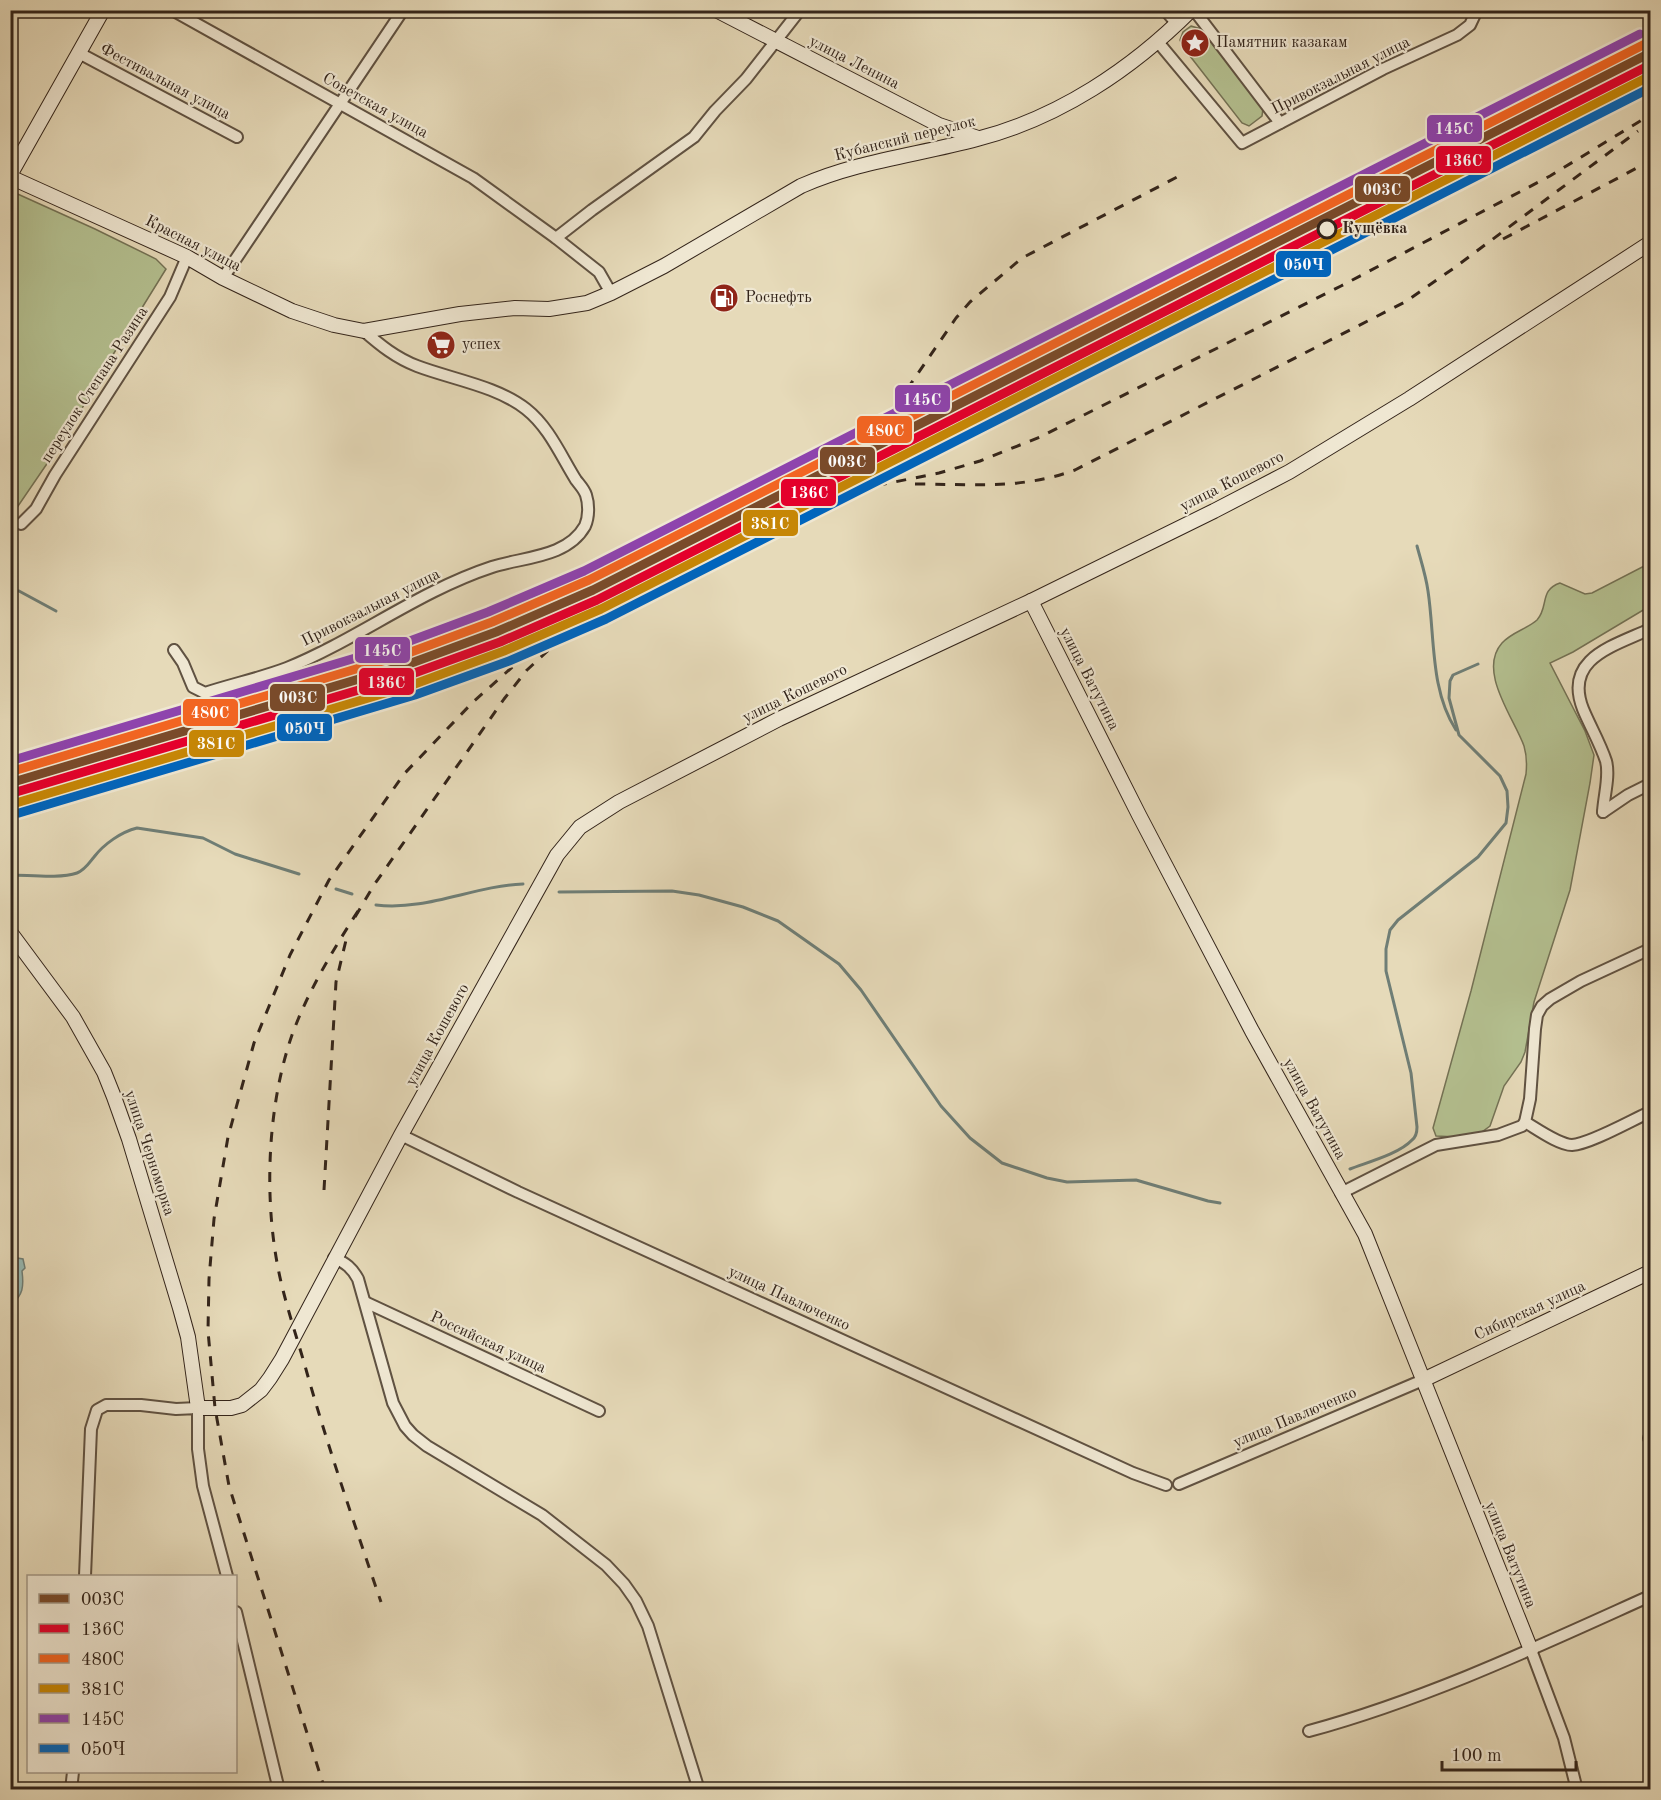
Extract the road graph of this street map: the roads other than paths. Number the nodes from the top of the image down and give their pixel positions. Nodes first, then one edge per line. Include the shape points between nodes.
1 (103, 10) edge
2 (172, 10) edge
3 (403, 10) edge
4 (716, 10) edge
5 (800, 10) edge
6 (1165, 10) edge
7 (1192, 10) edge
8 (1477, 10) edge
9 (1177, 24) junction
10 (777, 42) junction
11 (1158, 42) junction
12 (79, 53) junction
13 (342, 104) junction
14 (1280, 123) junction
15 (237, 137) dead end
16 (980, 139) junction
17 (10, 176) edge
18 (556, 238) junction
19 (1650, 243) edge
20 (187, 257) junction
21 (223, 278) junction
22 (611, 293) junction
23 (549, 309) joint
24 (364, 331) junction
25 (21, 524) dead end
26 (1031, 601) junction
27 (1650, 628) edge
28 (174, 650) dead end
29 (1650, 784) edge
30 (10, 932) edge
31 (1650, 949) edge
32 (1650, 1112) edge
33 (1525, 1122) junction
34 (401, 1135) junction
35 (1341, 1193) junction
36 (334, 1258) junction
37 (1650, 1272) edge
38 (365, 1302) junction
39 (1423, 1380) junction
40 (198, 1408) junction
41 (599, 1411) dead end
42 (1179, 1484) dead end
43 (1166, 1485) dead end
44 (85, 1575) edge
45 (226, 1575) edge
46 (1650, 1596) edge
47 (237, 1616) edge
48 (1531, 1650) junction
49 (1309, 1731) dead end
50 (73, 1773) edge
51 (71, 1790) edge
52 (279, 1790) edge
53 (699, 1790) edge
54 (1577, 1790) edge

1 - 12 street
2 - 13 street, Советская улица
3 - 13 street
4 - 10 street, улица Ленина
5 - 10 street
6 - 9 street
7 - 9 street, Кубанский переулок
7 - 14 street
8 - 14 street, Привокзальная улица via 1470,25 1457,35
9 - 11 street, Кубанский переулок
10 - 16 street, улица Ленина via 939,125
10 - 18 street via 694,137
11 - 14 street, Привокзальная улица via 1242,143
11 - 16 street, Кубанский переулок via 1073,101
12 - 15 street, Фестивальная улица
12 - 17 street
13 - 18 street, Советская улица via 473,178
13 - 21 street
16 - 22 street, Кубанский переулок via 824,176
17 - 20 street, Красная улица
18 - 22 street, Советская улица via 599,272
19 - 26 street, улица Кошевого via 1289,472
20 - 21 street, Красная улица
20 - 25 street, переулок Степана Разина via 170,297 36,509
21 - 24 street, Красная улица via 292,311 334,326
22 - 23 street, Кубанский переулок via 587,303
23 - 24 street, Красная улица via 460,314
24 - 28 street, Привокзальная улица via 389,352 416,366 466,381 526,408 553,440 586,495 589,514 579,534 555,550 492,567 447,586 287,668 205,693 193,687
26 - 34 street, улица Кошевого via 779,719 619,802 580,827 557,855
26 - 35 street, улица Ватутина via 1252,1031
27 - 29 street via 1589,660 1579,678 1579,698 1606,762 1604,812
30 - 40 street, улица Черноморка via 73,1017 114,1097 188,1337
31 - 33 street via 1581,981 1542,1006 1534,1029
32 - 33 street via 1572,1145 1559,1142
33 - 35 street via 1498,1135 1436,1145
34 - 36 street, улица Кошевого
34 - 43 street, улица Павлюченко via 518,1192
35 - 39 street, улица Ватутина via 1365,1234
36 - 38 street via 352,1269
36 - 40 street, улица Кошевого via 282,1359 261,1390 242,1405
37 - 39 street, Сибирская улица
38 - 41 street, Российская улица
38 - 53 street via 393,1403 412,1435 542,1515 606,1565 636,1601 648,1626
39 - 42 street, улица Павлюченко
39 - 48 street, улица Ватутина
40 - 44 street via 112,1404 97,1410 91,1429
40 - 45 street, улица Черноморка via 198,1449 204,1486
46 - 48 street
47 - 52 street
48 - 49 street via 1375,1712
48 - 54 street, улица Ватутина via 1564,1738
50 - 51 street

